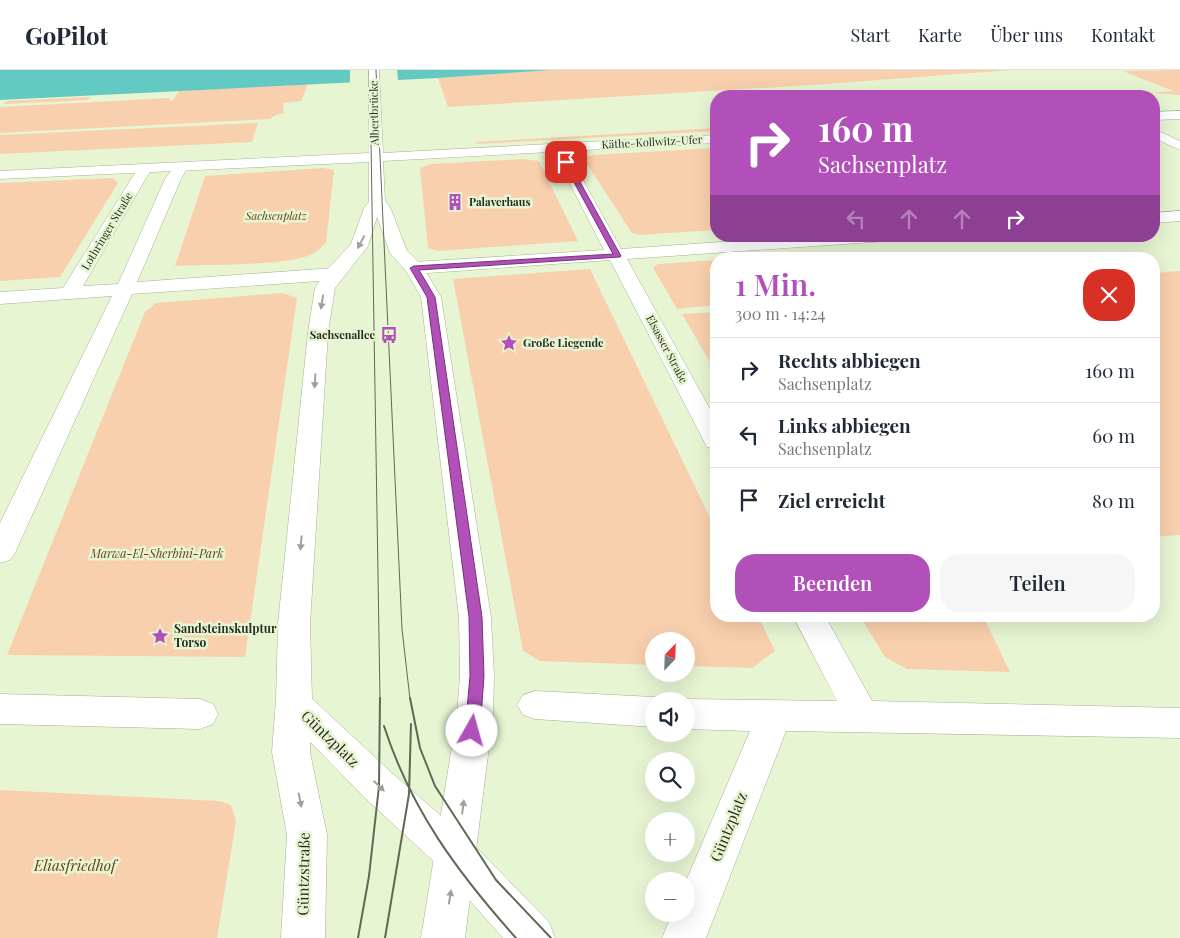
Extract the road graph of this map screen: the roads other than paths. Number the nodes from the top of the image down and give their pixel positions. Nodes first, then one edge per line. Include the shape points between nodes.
1 (374, 70) edge
2 (1180, 115) edge
3 (1160, 116) edge
4 (1160, 136) edge
5 (710, 138) edge
6 (1180, 146) edge
7 (558, 147) junction
8 (375, 150) junction
9 (181, 167) junction
10 (144, 168) junction
11 (0, 175) edge
12 (377, 203) junction
13 (1180, 216) edge
14 (1160, 218) edge
15 (806, 242) edge
16 (617, 256) junction
17 (414, 268) junction
18 (334, 274) junction
19 (125, 289) junction
20 (69, 293) junction
21 (0, 298) edge
22 (710, 431) edge
23 (0, 553) edge
24 (812, 622) edge
25 (294, 703) junction
26 (535, 704) dead end
27 (0, 710) edge
28 (645, 711) edge
29 (200, 714) dead end
30 (695, 714) edge
31 (862, 716) junction
32 (774, 717) junction
33 (1180, 723) edge
34 (456, 855) junction
35 (303, 938) edge
36 (443, 938) edge
37 (534, 938) edge
38 (684, 938) edge

1 - 8 street, Albertbrücke
2 - 3 street
4 - 6 street
5 - 7 street, Käthe-Kollwitz-Ufer
7 - 8 street
7 - 16 street
8 - 9 street
8 - 12 street
9 - 10 street
9 - 19 street
10 - 11 street
10 - 20 street, Lothringer Straße
12 - 17 street via 382,207 399,253
12 -> 18 street via 372,208 359,246
13 - 14 street
15 - 16 street
16 - 17 street
16 - 22 street, Elsasser Straße
34 -> 17 street via 475,715 475,617 431,297
18 - 19 street
18 -> 25 street via 322,297 318,332 294,624
19 - 20 street
19 - 23 street
20 - 21 street
24 - 31 street
25 -> 34 street, Güntzplatz
25 -> 35 street, Güntzstraße via 291,752 307,835
26 - 28 street
27 - 29 street
30 - 32 street
31 - 32 street
31 - 33 street
32 - 38 street, Güntzplatz
36 -> 34 street
34 - 37 street, Güntzplatz

